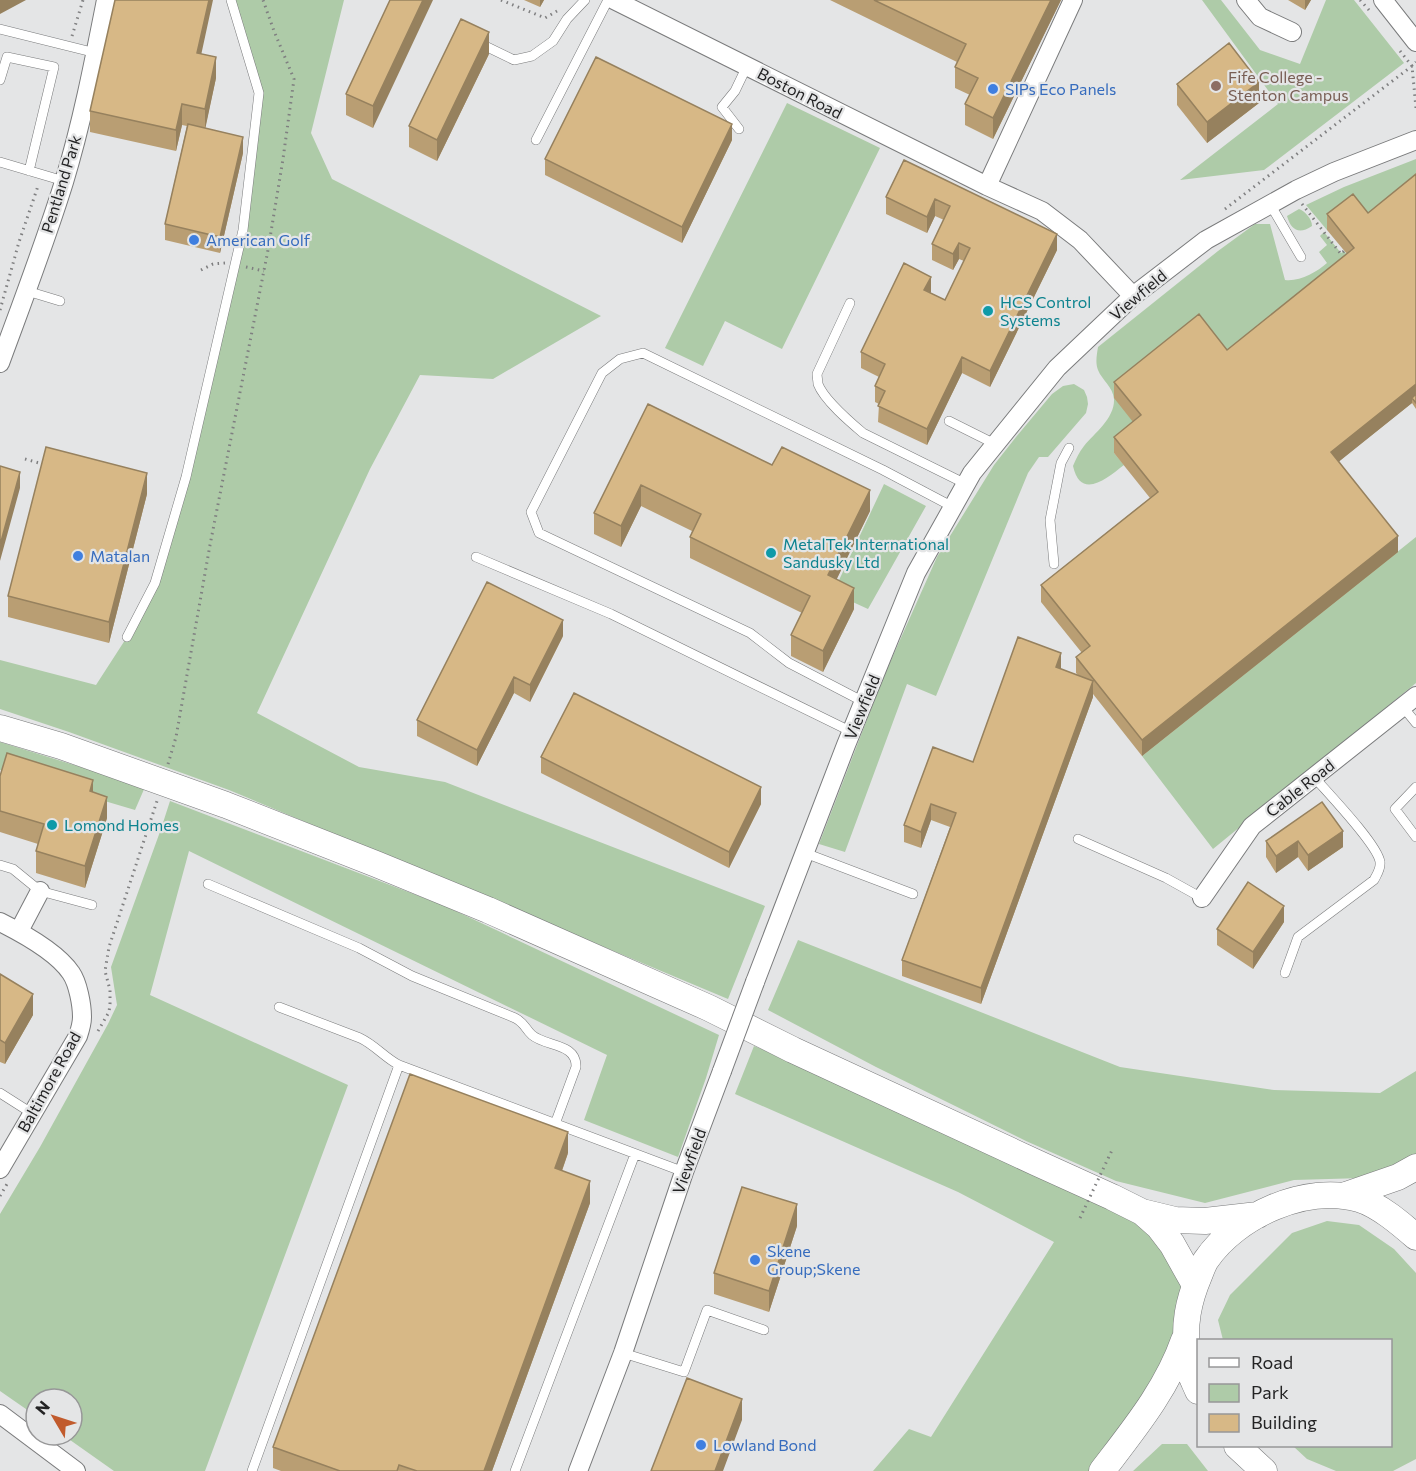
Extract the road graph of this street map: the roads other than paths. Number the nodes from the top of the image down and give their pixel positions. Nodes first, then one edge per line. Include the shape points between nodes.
1 (105, 0) edge
2 (231, 0) edge
3 (585, 0) edge
4 (608, 0) edge
5 (614, 0) edge
6 (1074, 0) edge
7 (1246, 0) edge
8 (1383, 0) edge
9 (0, 29) edge
10 (1292, 32) dead end
11 (474, 40) edge
12 (1416, 42) edge
13 (96, 53) junction
14 (747, 66) junction
15 (0, 80) edge
16 (739, 129) dead end
17 (536, 140) dead end
18 (1413, 142) edge
19 (0, 162) edge
20 (29, 171) junction
21 (64, 182) junction
22 (987, 186) junction
23 (1270, 204) junction
24 (1301, 257) dead end
25 (27, 291) junction
26 (1133, 296) junction
27 (60, 301) dead end
28 (850, 303) dead end
29 (0, 363) edge
30 (949, 421) dead end
31 (995, 444) junction
32 (1069, 448) dead end
33 (966, 484) junction
34 (953, 507) junction
35 (476, 556) dead end
36 (1054, 564) dead end
37 (127, 637) dead end
38 (1410, 701) edge
39 (864, 702) junction
40 (1416, 723) edge
41 (0, 728) edge
42 (852, 732) junction
43 (1314, 777) junction
44 (1416, 787) edge
45 (1416, 837) edge
46 (1078, 839) dead end
47 (804, 854) junction
48 (0, 865) edge
49 (208, 884) dead end
50 (40, 891) junction
51 (914, 894) dead end
52 (1202, 898) joint
53 (92, 905) dead end
54 (0, 922) edge
55 (19, 931) junction
56 (1285, 973) dead end
57 (279, 1007) dead end
58 (399, 1065) junction
59 (0, 1094) edge
60 (33, 1114) junction
61 (555, 1124) junction
62 (635, 1154) junction
63 (1416, 1167) edge
64 (0, 1169) edge
65 (684, 1172) junction
66 (1343, 1196) junction
67 (1142, 1212) junction
68 (1258, 1215) junction
69 (1416, 1237) edge
70 (1195, 1285) junction
71 (764, 1330) dead end
72 (1185, 1336) junction
73 (623, 1353) junction
74 (1197, 1389) edge
75 (0, 1414) edge
76 (1238, 1447) edge
77 (76, 1471) edge
78 (252, 1471) edge
79 (515, 1471) edge
80 (578, 1471) edge
81 (1102, 1471) edge
82 (1263, 1471) edge

1 - 13 street, Pentland Park
2 - 37 lane via 259,93 243,230 186,477 155,584
3 - 11 lane via 553,41 532,56 514,60
4 - 17 lane
5 - 14 street, Boston Road
6 - 22 street
7 - 10 street via 1260,17
8 - 12 street
9 - 13 lane
13 - 21 street, Pentland Park
14 - 16 lane via 722,107
14 - 22 street, Boston Road
15 - 20 lane via 7,57 54,68
18 - 23 street, Viewfield via 1334,172
19 - 20 lane
20 - 21 lane
21 - 25 street, Pentland Park
22 - 26 street, Boston Road via 1042,212 1080,240
23 - 24 lane
23 - 26 street, Viewfield via 1206,240
25 - 27 lane
25 - 29 street, Pentland Park
26 - 31 street, Viewfield via 1057,368
28 - 33 lane via 817,374 826,397 863,433
30 - 31 lane
31 - 33 street, Viewfield
32 - 36 lane via 1061,463 1050,520
33 - 34 street, Viewfield
34 - 39 street, Viewfield via 916,573
34 - 39 lane via 643,352 620,359 602,374 531,512 539,532 750,633 789,663
35 - 42 lane via 611,614
38 - 40 lane
38 - 43 street, Cable Road
39 - 42 street, Viewfield
41 - 67 main road via 226,805 488,910 709,1008
42 - 47 street, Viewfield
43 - 52 street, Cable Road via 1252,826
43 - 56 lane via 1374,848 1380,870 1374,879 1298,936
44 - 45 lane via 1395,809
46 - 52 lane
47 - 51 lane
47 - 65 street, Viewfield, bridge
48 - 50 lane via 13,869
49 - 61 lane via 515,1018 532,1035 572,1054 576,1067
50 - 53 lane
50 - 55 street
54 - 55 street, Baltimore Road
55 - 60 street, Baltimore Road via 53,954 72,973 82,1017 78,1035
57 - 58 lane via 367,1041
58 - 61 lane
58 - 78 lane
59 - 60 lane
60 - 64 street, Baltimore Road
61 - 62 lane
62 - 65 lane
62 - 79 lane
63 - 66 main road
65 - 73 street, Viewfield
66 - 68 main road via 1304,1197
66 - 69 main road via 1378,1209
67 - 68 main road via 1174,1220 1205,1221
67 - 70 main road via 1172,1244
68 - 70 main road via 1205,1261
70 - 72 main road via 1186,1314
71 - 73 lane via 707,1310 684,1372
72 - 74 main road via 1190,1373
72 - 81 main road via 1178,1357 1147,1413
73 - 80 street, Viewfield
75 - 77 street
76 - 82 main road

